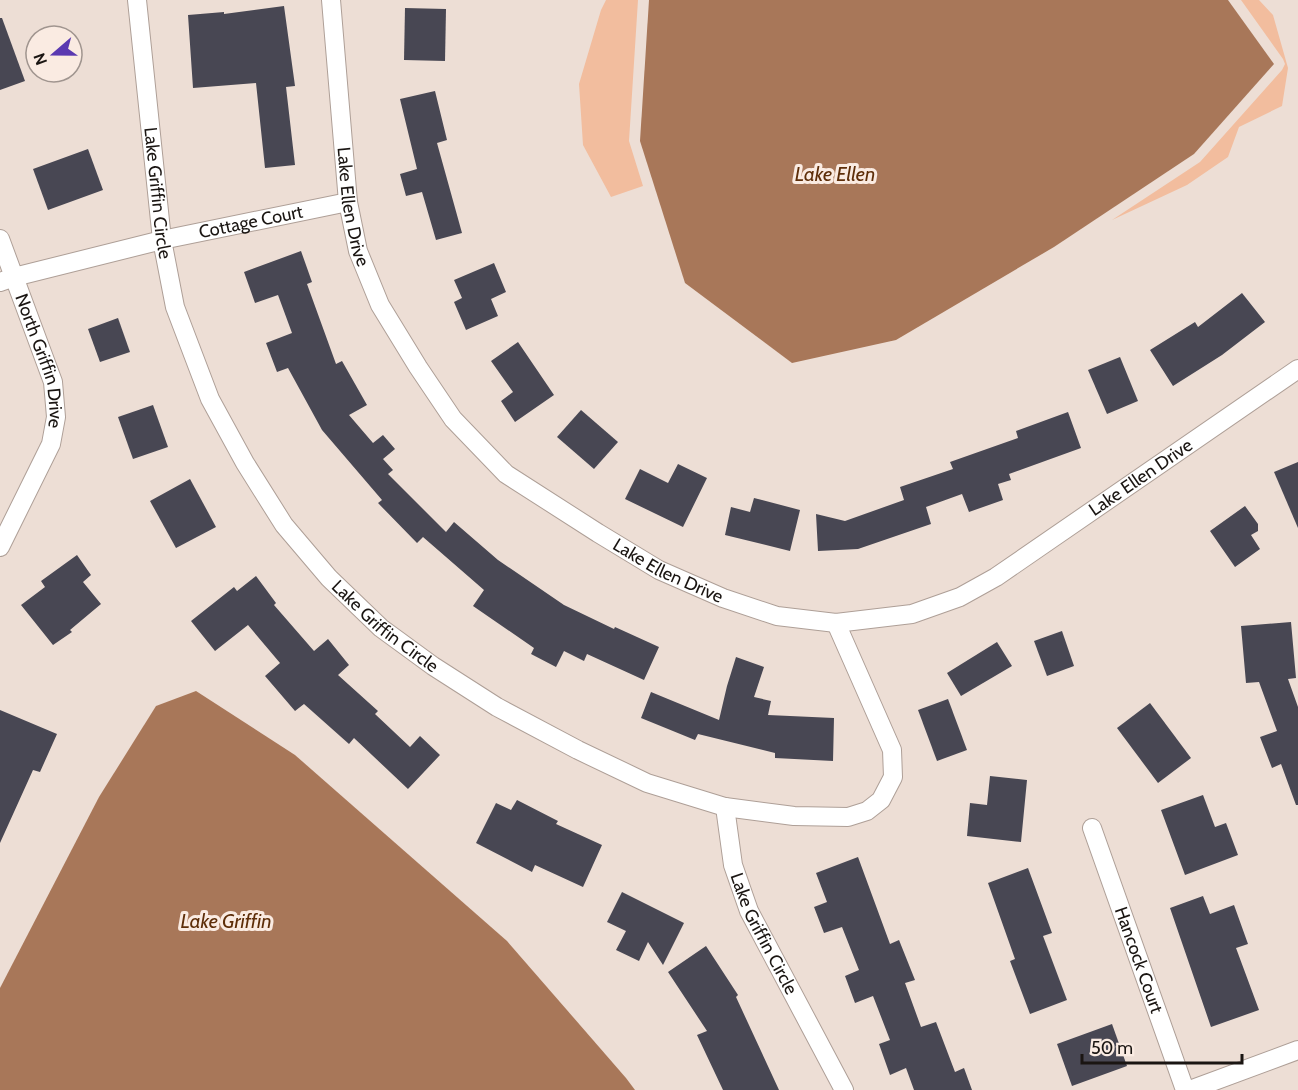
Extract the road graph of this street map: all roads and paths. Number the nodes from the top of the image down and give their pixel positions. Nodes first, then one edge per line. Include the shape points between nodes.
1 (137, 0) edge
2 (331, 0) edge
3 (348, 202) junction
4 (0, 239) edge
5 (162, 240) junction
6 (7, 279) edge
7 (1298, 369) edge
8 (2, 539) edge
9 (836, 622) junction
10 (725, 807) junction
11 (1092, 828) dead end
12 (1298, 1050) edge
13 (844, 1090) edge
14 (1185, 1090) edge
15 (1190, 1090) edge

1 - 5 street, Lake Griffin Circle
2 - 3 street, Lake Ellen Drive
3 - 5 street, Cottage Court
3 - 9 street, Lake Ellen Drive via 358,251 380,305 453,419 506,474 659,570 777,616
4 - 6 street, North Griffin Drive
5 - 6 street, Cottage Court
5 - 10 street, Lake Griffin Circle via 175,307 210,399 284,525 329,578 381,628 497,706 647,783
6 - 8 street, North Griffin Drive via 53,382 56,417 51,444
7 - 9 street, Lake Ellen Drive via 996,577 960,597 912,614
9 - 10 street via 892,750 893,777 881,800 867,811 848,817 794,816
10 - 13 street, Lake Griffin Circle via 733,865 749,910
11 - 14 street, Hancock Court
12 - 15 street

